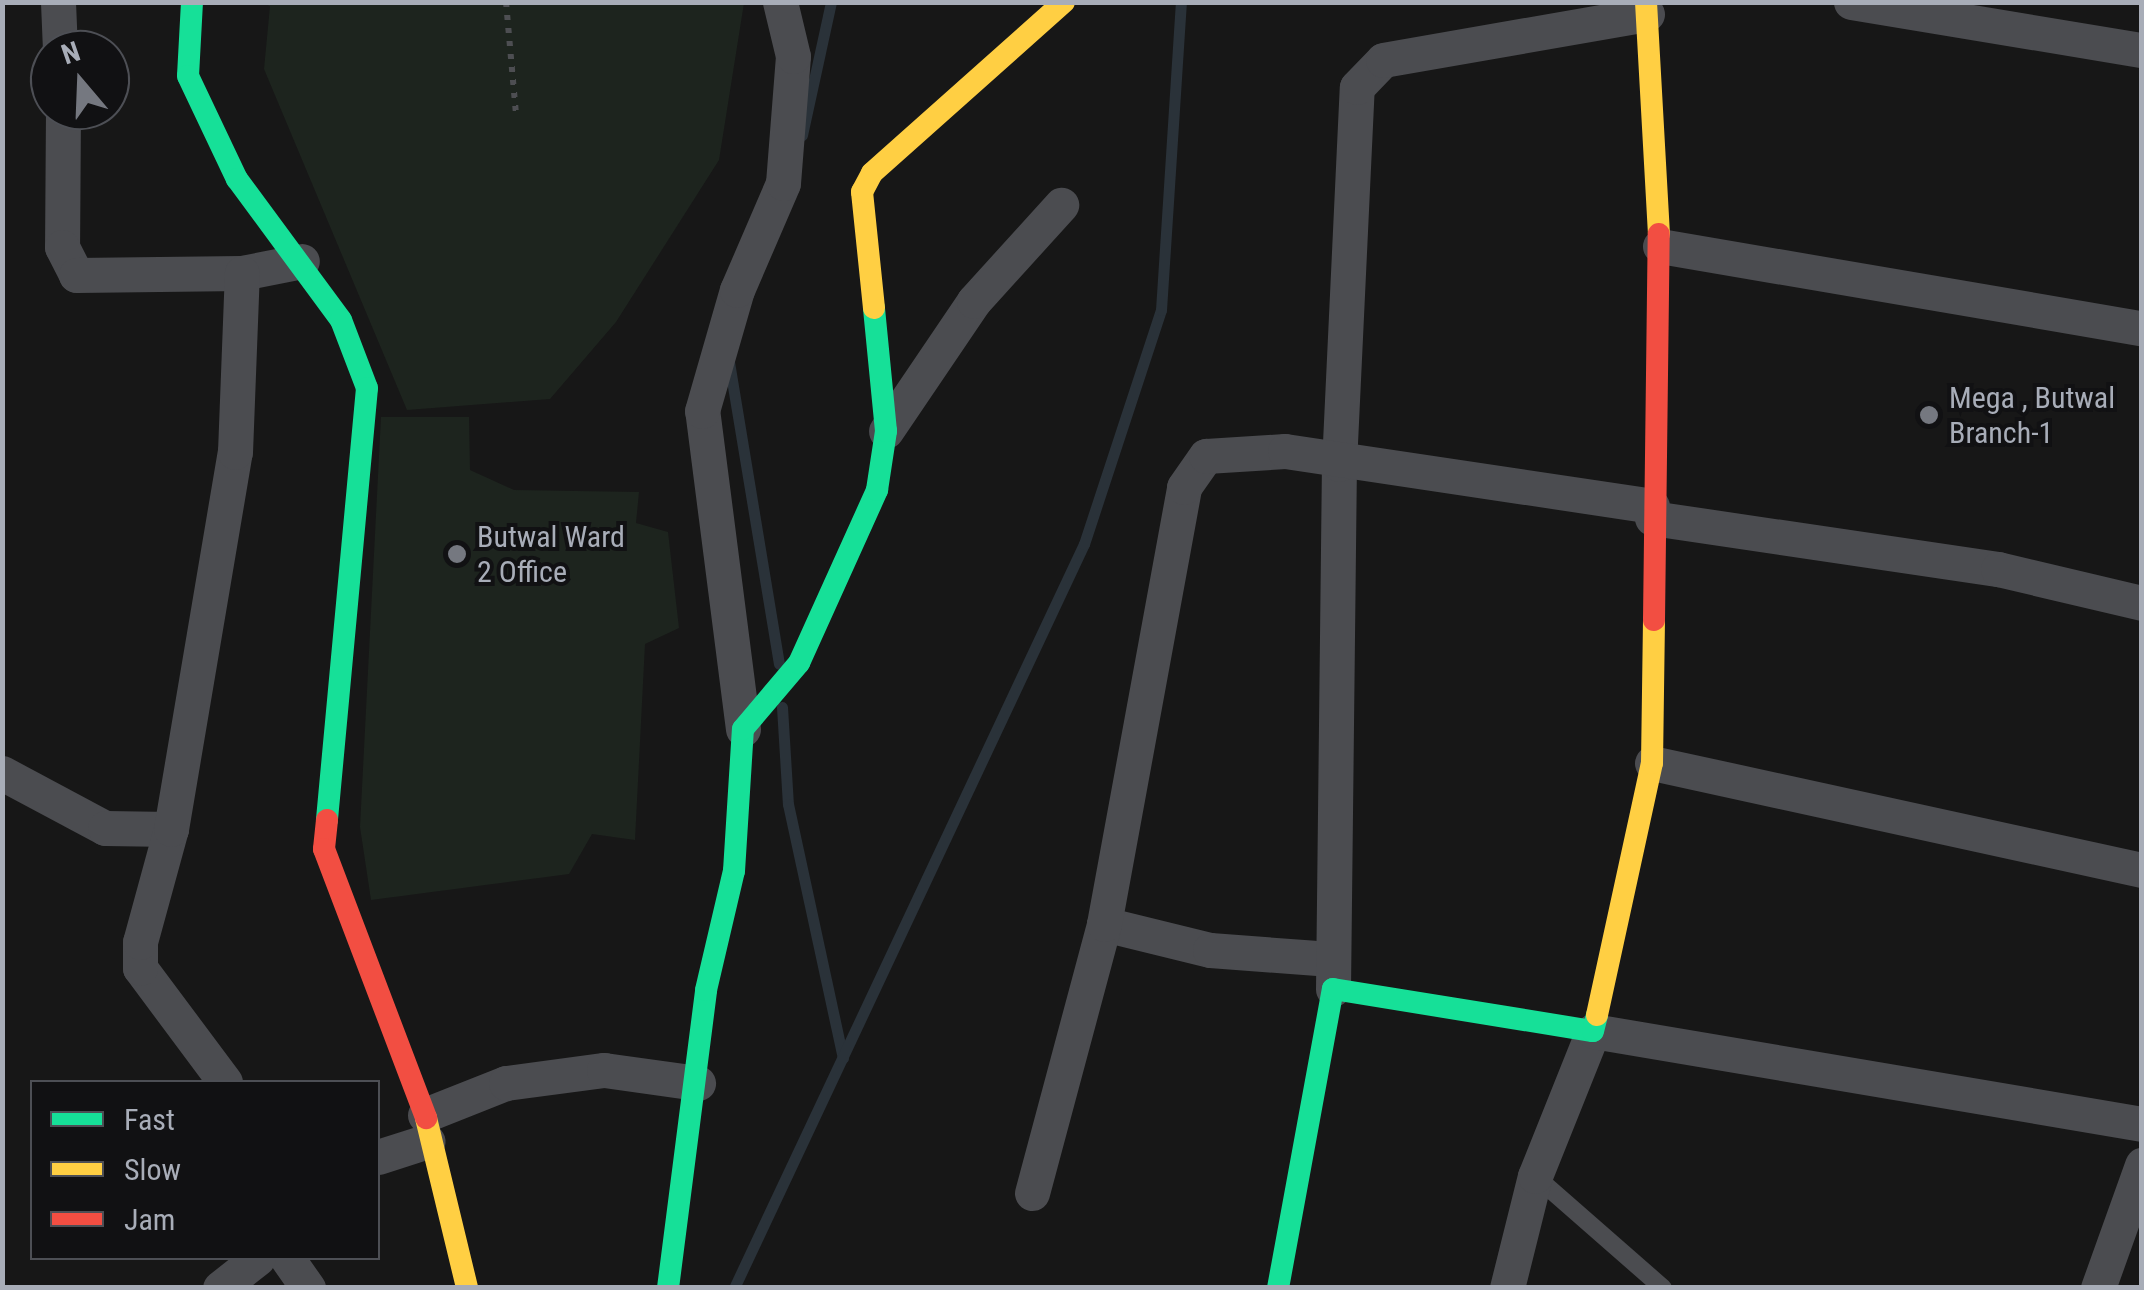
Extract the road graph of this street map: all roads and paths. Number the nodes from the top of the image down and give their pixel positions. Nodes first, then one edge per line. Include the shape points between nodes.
1 (58, 2) edge
2 (192, 2) edge
3 (506, 2) edge
4 (780, 2) edge
5 (1064, 2) edge
6 (1851, 2) edge
7 (1647, 8) edge
8 (59, 30) edge
9 (2142, 50) edge
10 (516, 114) dead end
11 (64, 130) edge
12 (1062, 205) dead end
13 (1660, 246) junction
14 (302, 261) junction
15 (242, 273) junction
16 (2142, 328) edge
17 (886, 430) junction
18 (1340, 464) junction
19 (1652, 512) junction
20 (2142, 603) edge
21 (743, 729) junction
22 (1652, 763) junction
23 (2, 773) edge
24 (171, 829) junction
25 (2142, 870) edge
26 (1104, 924) junction
27 (1332, 974) junction
28 (1593, 1032) junction
29 (224, 1080) edge
30 (698, 1083) junction
31 (2142, 1124) edge
32 (426, 1128) junction
33 (380, 1156) edge
34 (2142, 1166) edge
35 (1535, 1176) junction
36 (1032, 1194) dead end
37 (255, 1260) edge
38 (288, 1260) edge
39 (220, 1288) edge
40 (308, 1288) edge
41 (467, 1288) edge
42 (668, 1288) edge
43 (1278, 1288) edge
44 (1507, 1288) edge
45 (1663, 1288) edge
46 (2098, 1288) edge

1 - 8 street
2 - 14 street via 188,76 237,179
3 - 10 path
4 - 21 street via 793,56 783,183 736,290 702,410
5 - 17 street via 872,173 862,192
6 - 9 street
7 - 13 street
7 - 18 street via 1384,60 1357,88
11 - 15 street via 62,247 76,275
12 - 17 street via 974,302
13 - 16 street
13 - 19 street
14 - 15 street
14 - 32 street via 341,320 367,388 324,849
15 - 24 street via 244,382
17 - 21 street via 877,490 800,663
18 - 19 street
18 - 26 street via 1286,451 1206,456 1184,486
18 - 27 street
19 - 20 street via 1998,568
19 - 22 street
21 - 30 street via 734,871 706,990
22 - 25 street
22 - 28 street
23 - 24 street via 105,828
24 - 29 street via 140,968
26 - 27 street
26 - 36 street
27 - 28 street
27 - 43 street
28 - 31 street
28 - 35 street
30 - 32 street via 604,1070 506,1083
30 - 42 street
32 - 33 street
32 - 41 street
34 - 46 street
35 - 44 street
35 - 45 lane
37 - 39 street
38 - 40 street

